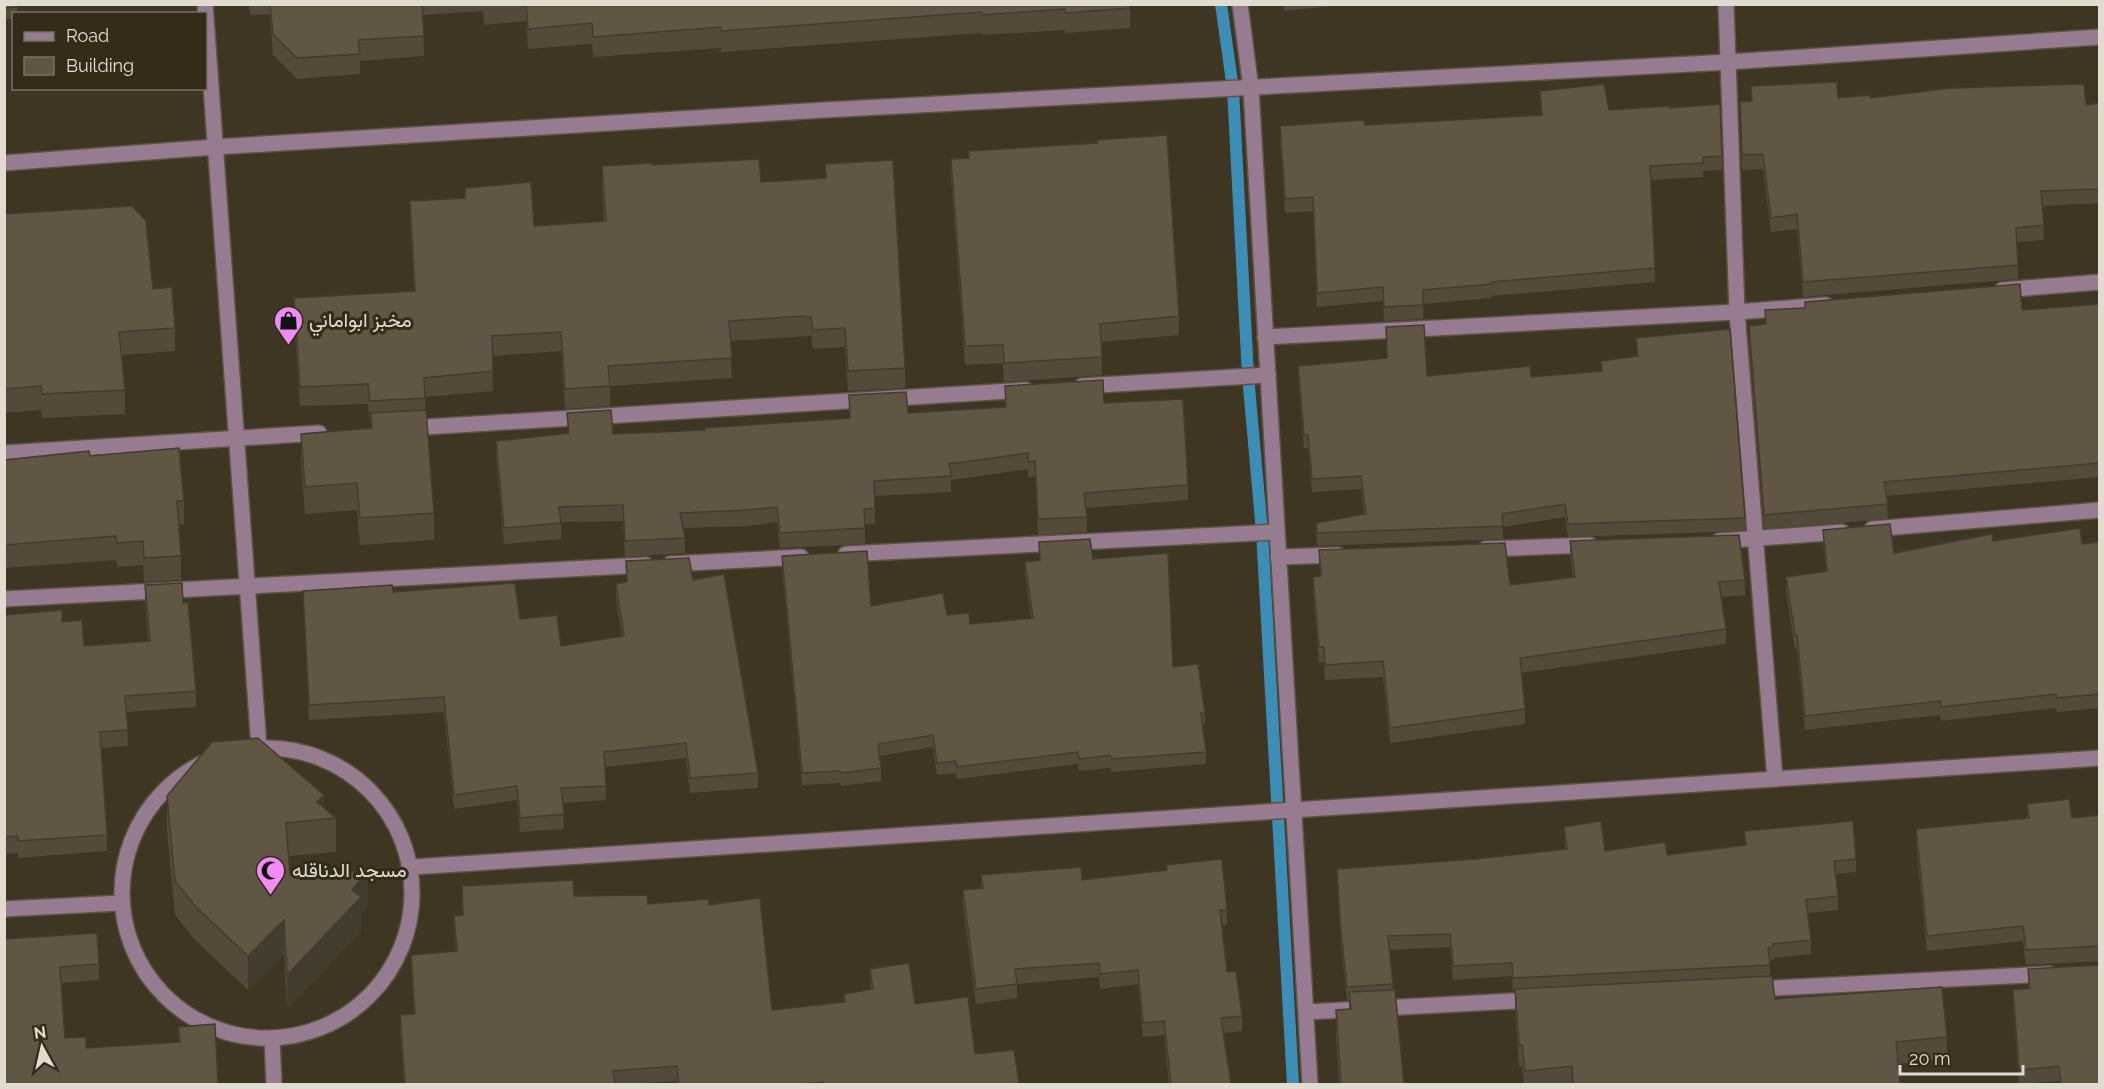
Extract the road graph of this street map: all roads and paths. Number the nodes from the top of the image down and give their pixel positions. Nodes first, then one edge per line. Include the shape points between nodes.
1 (1240, 4) edge
2 (1726, 4) edge
3 (207, 33) edge
4 (2100, 37) edge
5 (1729, 62) junction
6 (1251, 88) junction
7 (215, 147) junction
8 (4, 163) edge
9 (2100, 282) edge
10 (1982, 292) edge
11 (1842, 303) edge
12 (1737, 312) junction
13 (1266, 337) junction
14 (1268, 375) junction
15 (1070, 387) edge
16 (1046, 389) edge
17 (392, 429) edge
18 (332, 432) edge
19 (237, 438) junction
20 (4, 453) edge
21 (2100, 510) edge
22 (1277, 532) junction
23 (1755, 540) junction
24 (1708, 541) edge
25 (1600, 545) edge
26 (1469, 550) edge
27 (1350, 554) edge
28 (1278, 557) junction
29 (247, 587) junction
30 (4, 599) edge
31 (259, 747) junction
32 (2100, 758) edge
33 (1775, 779) junction
34 (1294, 810) junction
35 (412, 867) junction
36 (121, 903) junction
37 (4, 909) edge
38 (2064, 973) edge
39 (1744, 989) edge
40 (1543, 1000) edge
41 (1306, 1012) junction
42 (272, 1038) junction
43 (274, 1084) edge
44 (1310, 1084) edge

1 - 6 street
2 - 5 street
3 - 7 street
4 - 5 street
5 - 6 street
5 - 12 street
6 - 7 street
6 - 13 street
7 - 8 street
7 - 19 street
9 - 10 street
11 - 12 street
12 - 13 street
12 - 23 street
13 - 14 street
14 - 15 street
14 - 22 street
16 - 17 street
18 - 19 street
19 - 20 street
19 - 29 street
21 - 23 street
22 - 28 street
22 - 29 street
23 - 24 street
23 - 33 street
25 - 26 street
27 - 28 street
28 - 34 street
29 - 30 street
29 - 31 street
31 - 35 street via 303,751 344,768 377,796 401,832
31 - 36 street via 214,757 174,780 144,815 125,857
32 - 33 street
33 - 34 street
34 - 35 street
34 - 41 street
35 - 42 street via 412,914 400,953 378,987 348,1014 312,1031
36 - 37 street
36 - 42 street via 131,946 153,984 187,1014 228,1033
38 - 39 street
40 - 41 street
41 - 44 street
42 - 43 street

